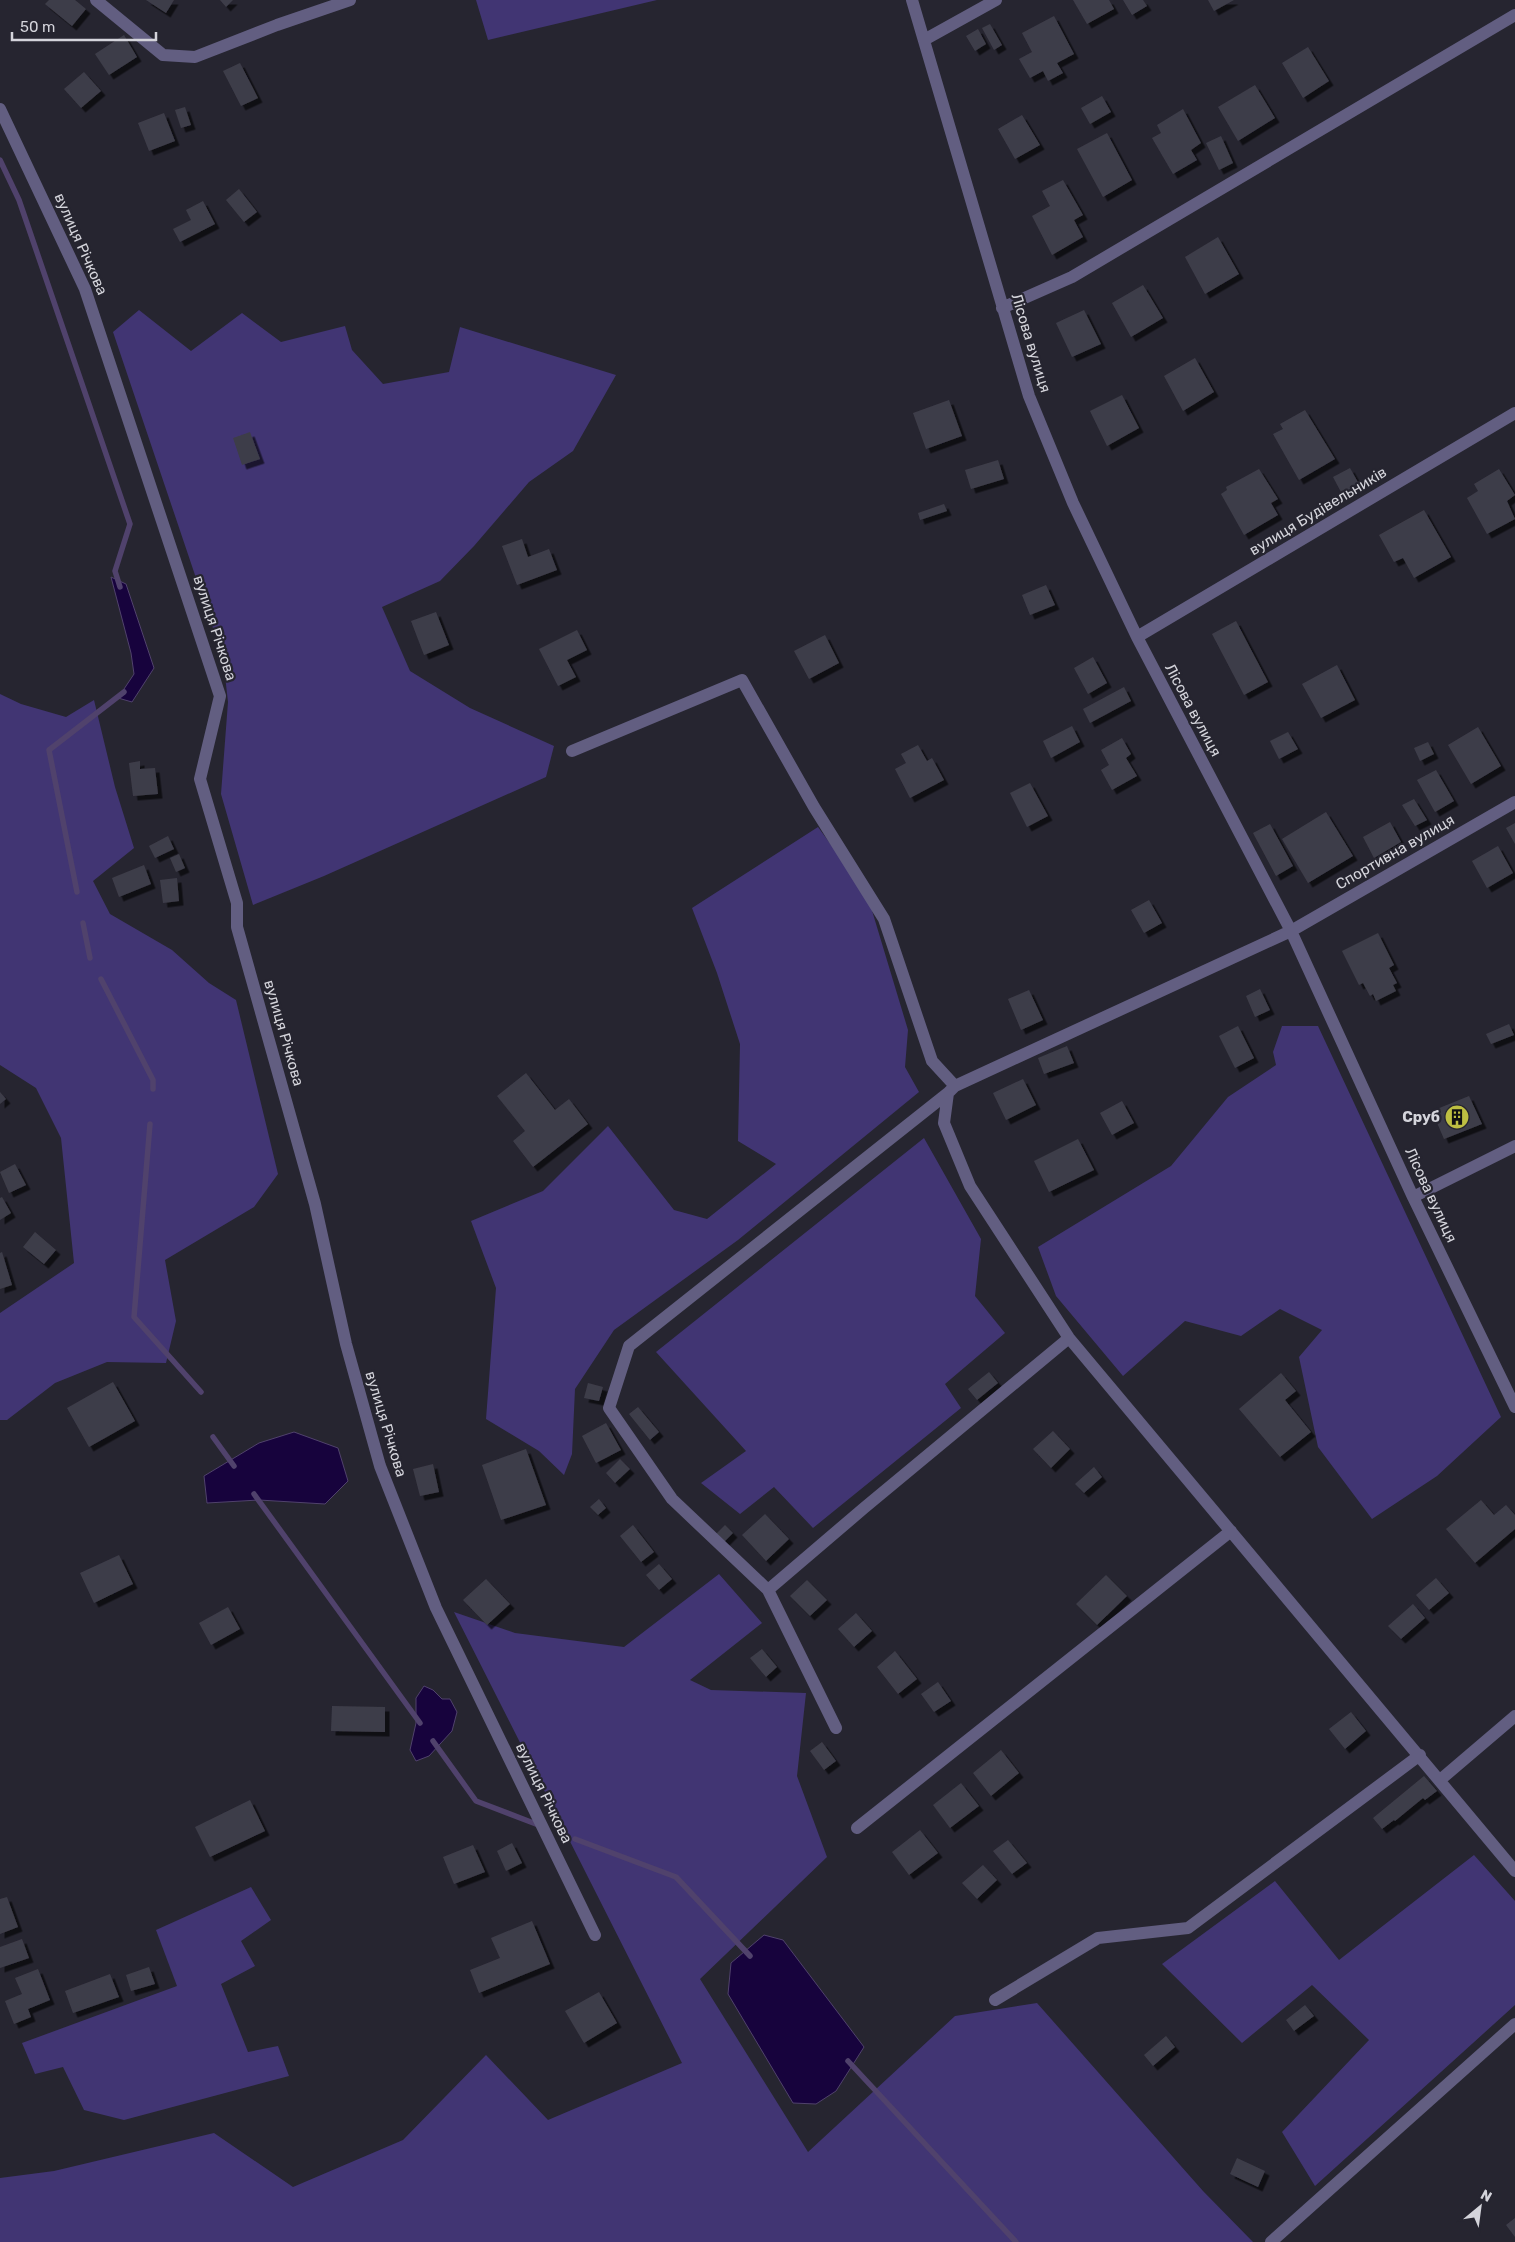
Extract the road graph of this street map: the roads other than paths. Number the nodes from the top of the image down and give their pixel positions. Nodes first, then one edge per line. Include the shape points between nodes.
1 (96, 0) edge
2 (350, 0) edge
3 (912, 0) edge
4 (996, 0) edge
5 (1515, 15) edge
6 (924, 40) junction
7 (0, 109) edge
8 (1002, 308) junction
9 (1515, 413) edge
10 (1137, 637) junction
11 (572, 751) dead end
12 (1515, 802) edge
13 (1291, 931) junction
14 (952, 1090) junction
15 (1515, 1146) edge
16 (1413, 1197) junction
17 (1069, 1338) junction
18 (1515, 1407) edge
19 (1231, 1531) junction
20 (768, 1590) junction
21 (1515, 1716) edge
22 (836, 1728) dead end
23 (1420, 1755) junction
24 (1440, 1780) junction
25 (857, 1828) dead end
26 (1515, 1871) edge
27 (595, 1935) dead end
28 (995, 2000) dead end
29 (1515, 2024) edge
30 (1271, 2242) edge

1 - 2 street via 163,55 195,57
3 - 6 street, Лісова вулиця
4 - 6 street
5 - 8 street via 1072,277
6 - 8 street, Лісова вулиця
7 - 27 street, вулиця Річкова via 85,289 220,696 200,779 237,904 237,927 315,1204 346,1344 380,1466 436,1608
8 - 10 street, Лісова вулиця via 1029,396 1073,503
9 - 10 street, вулиця Будівельників
10 - 13 street, Лісова вулиця
11 - 14 street via 742,680 814,807 884,919 932,1061
12 - 13 street, Спортивна вулиця
13 - 14 street, Спортивна вулиця
13 - 16 street, Лісова вулиця
14 - 17 street via 944,1123 970,1186
14 - 20 street, Спортивна вулиця via 629,1346 609,1408 672,1498
15 - 16 street
16 - 18 street, Лісова вулиця
17 - 19 street
17 - 20 street
19 - 23 street
19 - 25 street
20 - 22 street
21 - 24 street
23 - 24 street
23 - 28 street via 1188,1928 1098,1938
24 - 26 street
29 - 30 street

